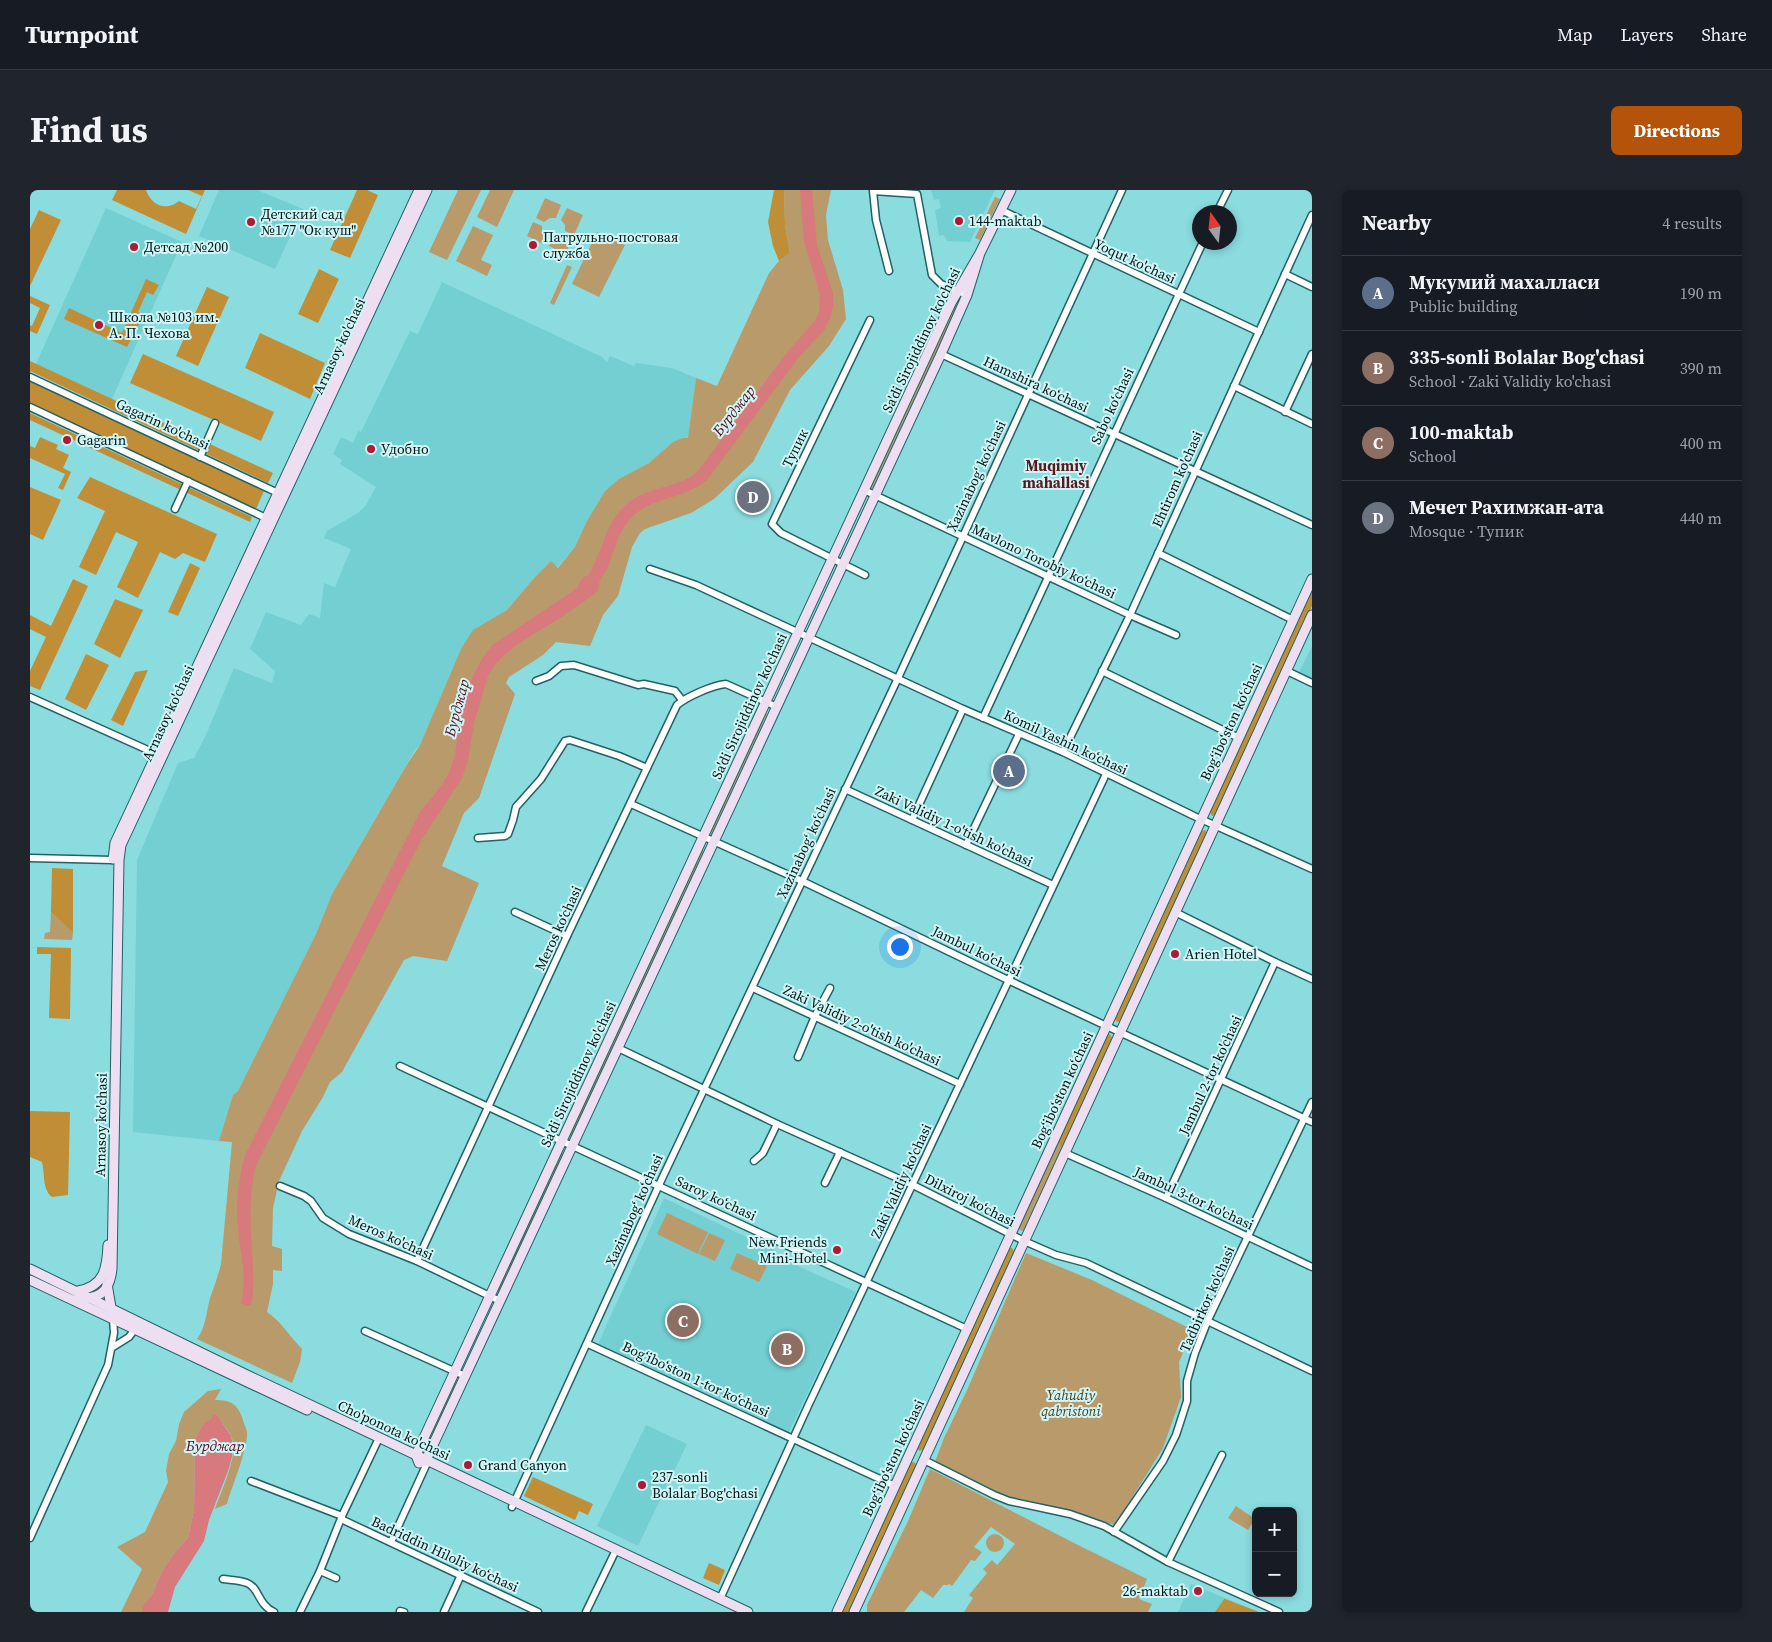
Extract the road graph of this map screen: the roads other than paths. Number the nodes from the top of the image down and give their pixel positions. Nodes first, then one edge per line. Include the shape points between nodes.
1 (419, 190) edge
2 (427, 190) edge
3 (1011, 190) edge
4 (1122, 190) edge
5 (1228, 190) edge
6 (1220, 205) edge
7 (1001, 210) junction
8 (1312, 215) edge
9 (1199, 250) edge
10 (1093, 255) junction
11 (889, 271) dead end
12 (1286, 274) junction
13 (1312, 287) edge
14 (963, 293) junction
15 (1178, 295) junction
16 (870, 320) dead end
17 (1259, 332) junction
18 (941, 354) junction
19 (1312, 354) edge
20 (30, 377) edge
21 (1234, 386) junction
22 (1028, 394) junction
23 (30, 407) edge
24 (1286, 412) junction
25 (215, 424) dead end
26 (1312, 424) edge
27 (1113, 433) junction
28 (200, 457) junction
29 (1194, 472) junction
30 (188, 481) junction
31 (864, 490) junction
32 (281, 494) junction
33 (875, 495) junction
34 (175, 509) dead end
35 (270, 519) junction
36 (1312, 525) edge
37 (962, 536) junction
38 (1158, 554) junction
39 (832, 559) junction
40 (843, 564) junction
41 (650, 568) dead end
42 (865, 574) dead end
43 (1049, 576) junction
44 (1312, 580) edge
45 (1298, 610) junction
46 (1130, 615) junction
47 (1312, 616) edge
48 (1293, 620) junction
49 (798, 633) junction
50 (1176, 635) dead end
51 (809, 637) junction
52 (1287, 670) junction
53 (1102, 671) junction
54 (898, 678) junction
55 (536, 681) dead end
56 (1312, 683) edge
57 (30, 697) edge
58 (682, 700) junction
59 (766, 702) junction
60 (777, 707) junction
61 (962, 709) junction
62 (982, 718) junction
63 (1019, 734) junction
64 (1239, 738) junction
65 (1063, 752) junction
66 (160, 756) junction
67 (647, 768) junction
68 (1106, 774) junction
69 (845, 789) junction
70 (631, 804) junction
71 (1202, 819) junction
72 (912, 820) junction
73 (1216, 825) junction
74 (703, 837) junction
75 (478, 838) dead end
76 (714, 842) junction
77 (966, 845) junction
78 (30, 858) edge
79 (116, 860) junction
80 (1312, 869) edge
81 (802, 881) junction
82 (1053, 885) junction
83 (515, 912) dead end
84 (1175, 912) junction
85 (567, 936) junction
86 (1275, 962) junction
87 (1312, 979) edge
88 (1008, 980) junction
89 (753, 988) junction
90 (830, 988) dead end
91 (815, 1016) junction
92 (114, 1026) junction
93 (1106, 1026) junction
94 (1120, 1032) junction
95 (618, 1048) junction
96 (798, 1057) dead end
97 (400, 1066) dead end
98 (1222, 1079) junction
99 (960, 1084) junction
100 (705, 1089) junction
101 (1312, 1102) edge
102 (489, 1106) junction
103 (1304, 1118) junction
104 (1312, 1122) edge
105 (777, 1124) junction
106 (562, 1140) junction
107 (573, 1145) junction
108 (840, 1152) junction
109 (1065, 1153) junction
110 (754, 1161) dead end
111 (825, 1183) dead end
112 (659, 1185) junction
113 (280, 1186) dead end
114 (913, 1186) junction
115 (1166, 1198) junction
116 (1010, 1235) junction
117 (1248, 1238) junction
118 (1024, 1241) junction
119 (417, 1261) junction
120 (1312, 1268) edge
121 (30, 1269) edge
122 (105, 1272) junction
123 (30, 1280) edge
124 (866, 1282) junction
125 (107, 1288) junction
126 (78, 1292) junction
127 (490, 1296) junction
128 (91, 1298) junction
129 (74, 1300) junction
130 (500, 1301) junction
131 (112, 1314) junction
132 (1208, 1320) junction
133 (135, 1329) junction
134 (967, 1330) junction
135 (365, 1331) dead end
136 (588, 1344) junction
137 (113, 1347) junction
138 (220, 1366) junction
139 (1312, 1371) edge
140 (455, 1372) junction
141 (465, 1376) junction
142 (793, 1438) junction
143 (378, 1440) junction
144 (910, 1453) junction
145 (1222, 1455) dead end
146 (924, 1460) junction
147 (423, 1461) junction
148 (251, 1481) dead end
149 (895, 1486) junction
150 (513, 1504) junction
151 (342, 1518) junction
152 (1114, 1532) junction
153 (30, 1538) edge
154 (391, 1542) junction
155 (615, 1552) junction
156 (1168, 1562) junction
157 (320, 1571) junction
158 (461, 1575) junction
159 (336, 1578) dead end
160 (223, 1579) dead end
161 (720, 1598) junction
162 (274, 1612) edge
163 (300, 1612) edge
164 (444, 1612) edge
165 (538, 1612) edge
166 (586, 1612) edge
167 (737, 1612) edge
168 (748, 1612) edge
169 (837, 1612) edge
170 (854, 1612) edge
171 (1279, 1612) edge

1 - 32 street, Arnasoy ko'chasi
2 - 32 street, Arnasoy ko'chasi
3 - 7 street, Sa'di Sirojiddinov ko'chasi
4 - 10 street, Xazinabog‘ ko‘chasi
5 - 6 street
7 - 10 street, Yoqut ko'chasi
7 - 14 street, Sa'di Sirojiddinov ko'chasi
8 - 12 street, Ehtirom ko'chasi
9 - 15 street, Sabo ko‘chasi
10 - 15 street, Yoqut ko'chasi
10 - 22 street, Xazinabog‘ ko‘chasi
11 - 14 street via 876,220 873,191 917,194 932,275 941,284
12 - 13 street
12 - 17 street, Ehtirom ko'chasi
14 - 18 street, Sa'di Sirojiddinov ko'chasi
14 - 31 street, Sa'di Sirojiddinov ko'chasi
15 - 17 street, Yoqut ko'chasi
15 - 27 street, Sabo ko‘chasi
16 - 39 street, Тупик via 772,524 781,533
17 - 21 street, Ehtirom ko'chasi
18 - 22 street, Hamshira ko‘chasi
18 - 33 street, Sa'di Sirojiddinov ko'chasi
19 - 24 street
20 - 28 street, Gagarin ko'chasi
21 - 24 street
21 - 29 street, Ehtirom ko'chasi
22 - 27 street, Hamshira ko‘chasi
22 - 37 street, Xazinabog‘ ko‘chasi
23 - 30 street
24 - 26 street
25 - 28 street
27 - 29 street, Hamshira ko‘chasi
27 - 43 street, Sabo ko‘chasi
28 - 32 street, Gagarin ko'chasi
29 - 36 street, Hamshira ko‘chasi
29 - 38 street, Ehtirom ko'chasi
30 - 34 street
30 - 35 street
31 - 33 street, Mavlono Torobiy ko‘chasi
31 - 39 street, Sa'di Sirojiddinov ko'chasi
32 - 35 street, Arnasoy ko'chasi
33 - 37 street, Mavlono Torobiy ko‘chasi
33 - 40 street, Sa'di Sirojiddinov ko'chasi
35 - 66 street, Arnasoy ko'chasi
37 - 43 street, Mavlono Torobiy ko‘chasi
37 - 54 street, Xazinabog‘ ko‘chasi
38 - 46 street, Ehtirom ko'chasi
38 - 48 street
39 - 40 street
39 - 49 street, Sa'di Sirojiddinov ko'chasi
40 - 42 street
40 - 51 street, Sa'di Sirojiddinov ko'chasi
41 - 49 street, Komil Yashin koʻchasi via 696,585
43 - 46 street, Mavlono Torobiy ko‘chasi
43 - 62 street, Sabo ko‘chasi
44 - 45 street, Bogʻiboʻston koʻchasi
45 - 47 street
45 - 48 street, Bogʻiboʻston koʻchasi
46 - 50 street, Mavlono Torobiy ko‘chasi
46 - 53 street, Ehtirom ko'chasi
47 - 52 street, Bogʻiboʻston koʻchasi
48 - 64 street, Bogʻiboʻston koʻchasi
49 - 51 street, Komil Yashin koʻchasi
49 - 59 street, Sa'di Sirojiddinov ko'chasi
51 - 54 street, Komil Yashin koʻchasi
51 - 60 street, Sa'di Sirojiddinov ko'chasi
52 - 56 street
52 - 73 street, Bogʻiboʻston koʻchasi
53 - 64 street
53 - 65 street, Ehtirom ko'chasi
54 - 61 street, Komil Yashin koʻchasi
54 - 69 street, Xazinabog‘ ko‘chasi
55 - 58 street via 561,666 574,665 638,685 675,691
57 - 66 street
58 - 59 street via 726,684
58 - 67 street, Meros ko‘chasi
59 - 60 street
59 - 74 street, Sa'di Sirojiddinov ko'chasi
60 - 76 street, Sa'di Sirojiddinov ko'chasi
61 - 62 street, Komil Yashin koʻchasi
61 - 72 street
62 - 63 street, Komil Yashin koʻchasi
63 - 65 street, Komil Yashin koʻchasi
63 - 77 street
64 - 71 street, Bogʻiboʻston koʻchasi
65 - 68 street, Komil Yashin koʻchasi
66 - 79 street, Arnasoy ko'chasi via 115,843
67 - 70 street, Meros ko‘chasi
67 - 75 street via 599,748 566,741 541,779 516,807 508,834
68 - 71 street, Komil Yashin koʻchasi
68 - 82 street, Zaki Validiy ko'chasi
69 - 72 street, Zaki Validiy 1-o'tish ko'chasi
69 - 81 street, Xazinabog‘ ko‘chasi
70 - 74 street, Jambul ko'chasi
70 - 85 street, Meros ko‘chasi
71 - 73 street, Komil Yashin koʻchasi
71 - 93 street, Bogʻiboʻston koʻchasi
72 - 77 street, Zaki Validiy 1-o'tish ko'chasi
73 - 80 street, Komil Yashin koʻchasi
73 - 84 street, Bogʻiboʻston koʻchasi
74 - 76 street, Jambul ko'chasi
74 - 106 street, Sa'di Sirojiddinov ko'chasi
76 - 81 street, Jambul ko'chasi
76 - 95 street, Sa'di Sirojiddinov ko'chasi
77 - 82 street, Zaki Validiy 1-o'tish ko'chasi
78 - 79 street
79 - 92 street, Arnasoy ko'chasi
81 - 88 street, Jambul ko'chasi
81 - 89 street, Xazinabog‘ ko‘chasi
82 - 88 street, Zaki Validiy ko'chasi
83 - 85 street
84 - 86 street
84 - 94 street, Bogʻiboʻston koʻchasi
85 - 102 street, Meros ko‘chasi
86 - 87 street
86 - 98 street, Jambul 2-tor ko'chasi
88 - 93 street, Jambul ko'chasi
88 - 99 street, Zaki Validiy ko'chasi
89 - 91 street, Zaki Validiy 2-o'tish ko'chasi
89 - 100 street, Xazinabog‘ ko‘chasi
90 - 91 street
91 - 96 street
91 - 99 street, Zaki Validiy 2-o'tish ko'chasi
92 - 122 street, Arnasoy ko'chasi
92 - 125 street, Arnasoy ko'chasi via 113,1260
93 - 94 street, Jambul ko'chasi
93 - 116 street, Bogʻiboʻston koʻchasi
94 - 98 street, Jambul ko'chasi
94 - 109 street, Bogʻiboʻston koʻchasi
95 - 100 street, Dilxiroj ko‘chasi
95 - 107 street, Sa'di Sirojiddinov ko'chasi
97 - 102 street, Saroy ko‘chasi
98 - 103 street, Jambul ko'chasi
98 - 115 street, Jambul 2-tor ko'chasi
99 - 114 street, Zaki Validiy ko'chasi
100 - 105 street, Dilxiroj ko‘chasi
100 - 112 street, Xazinabog‘ ko‘chasi
101 - 103 street, Tadbirkor ko'chasi
102 - 106 street, Saroy ko‘chasi
102 - 119 street, Meros ko‘chasi
103 - 104 street, Jambul ko'chasi
103 - 117 street, Tadbirkor ko'chasi
105 - 108 street, Dilxiroj ko‘chasi
105 - 110 street via 762,1153
106 - 107 street, Saroy ko‘chasi
106 - 127 street, Sa'di Sirojiddinov ko'chasi
107 - 112 street, Saroy ko‘chasi
107 - 130 street, Sa'di Sirojiddinov ko'chasi
108 - 111 street
108 - 114 street, Dilxiroj ko‘chasi
109 - 115 street, Jambul 3-tor ko'chasi
109 - 118 street, Bogʻiboʻston koʻchasi
112 - 124 street, Saroy ko‘chasi
112 - 136 street, Xazinabog‘ ko‘chasi
113 - 119 street, Meros ko'chasi via 304,1196 323,1218 348,1234
114 - 116 street, Dilxiroj ko‘chasi
114 - 124 street, Zaki Validiy ko'chasi
115 - 117 street, Jambul 3-tor ko'chasi
116 - 118 street, Dilxiroj ko‘chasi
116 - 134 street, Bogʻiboʻston koʻchasi
117 - 120 street, Jambul 3-tor ko'chasi
117 - 132 street, Tadbirkor ko'chasi
118 - 132 street, Dilxiroj ko‘chasi via 1086,1263
118 - 146 street, Bogʻiboʻston koʻchasi
119 - 127 street, Meros ko'chasi
121 - 126 street, Cho'ponota ko'chasi
122 - 125 street, Arnasoy ko'chasi
122 - 126 street via 95,1285
123 - 129 street, Cho'ponota ko'chasi
124 - 134 street, Saroy ko‘chasi
124 - 142 street, Zaki Validiy ko'chasi
125 - 128 street via 101,1295
125 - 131 street, Arnasoy ko'chasi
126 - 128 street, Cho'ponota ko'chasi
127 - 130 street, Meros ko'chasi
127 - 140 street, Sa'di Sirojiddinov ko'chasi
128 - 129 street
128 - 131 street, Cho'ponota ko'chasi
129 - 131 street, Cho'ponota ko'chasi
130 - 141 street, Sa'di Sirojiddinov ko'chasi
131 - 133 street, Cho'ponota ko'chasi
131 - 137 street, Arnasoy ko'chasi
131 - 138 street, Cho'ponota ko'chasi
132 - 139 street, Dilxiroj ko‘chasi
132 - 152 street, Tadbirkor ko'chasi via 1195,1352 1187,1381 1187,1401 1176,1434 1162,1461
133 - 137 street
133 - 138 street, Cho'ponota ko'chasi
134 - 144 street, Bogʻiboʻston koʻchasi
135 - 140 street
136 - 142 street, Bogʻiboʻston 1-tor koʻchasi
136 - 150 street, Xazinabog‘ ko‘chasi
137 - 153 street, Arnasoy ko'chasi via 103,1379
138 - 143 street, Cho'ponota ko'chasi
140 - 141 street
140 - 147 street, Sa'di Sirojiddinov ko'chasi
141 - 147 street, Sa'di Sirojiddinov ko'chasi
142 - 149 street, Bogʻiboʻston 1-tor koʻchasi
142 - 161 street, Zaki Validiy ko'chasi
143 - 147 street, Cho'ponota ko'chasi
143 - 151 street
144 - 146 street
144 - 149 street, Bogʻiboʻston koʻchasi
145 - 156 street
146 - 152 street via 994,1496 1082,1518
146 - 170 street, Bogʻiboʻston koʻchasi
147 - 150 street, Cho'ponota ko'chasi
147 - 154 street
148 - 151 street, Badriddin Hiloliy koʻchasi
149 - 169 street, Bogʻiboʻston koʻchasi
150 - 155 street, Cho'ponota ko'chasi
151 - 154 street, Badriddin Hiloliy koʻchasi
151 - 157 street
152 - 156 street
154 - 158 street, Badriddin Hiloliy koʻchasi
155 - 161 street, Cho'ponota ko'chasi
155 - 166 street
155 - 167 street, Cho'ponota ko'chasi
156 - 171 street
157 - 159 street
157 - 163 street
158 - 164 street
158 - 165 street, Badriddin Hiloliy koʻchasi
160 - 162 street via 248,1583 264,1606
161 - 168 street, Cho'ponota ko'chasi

